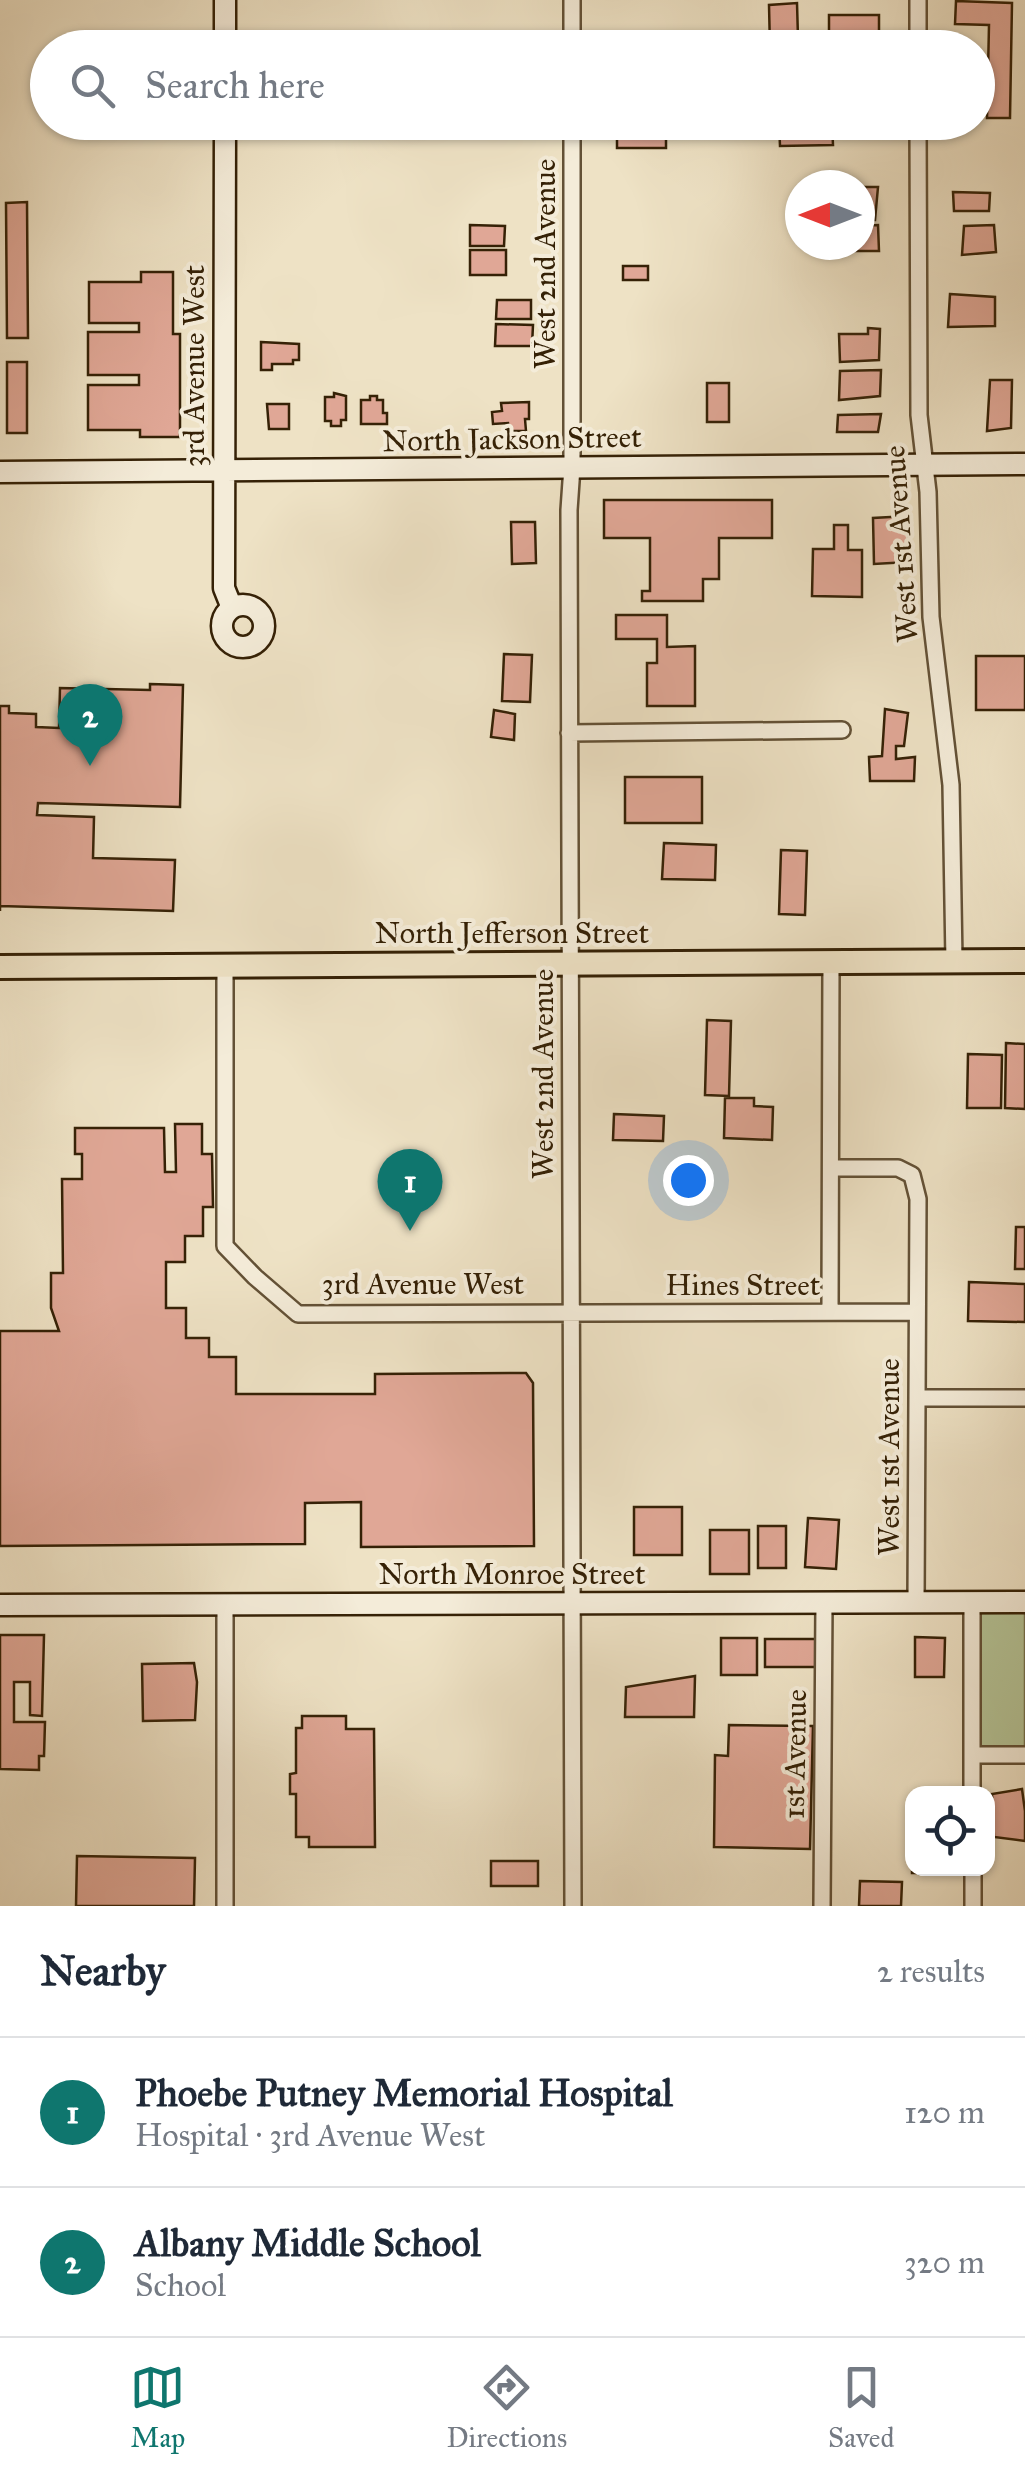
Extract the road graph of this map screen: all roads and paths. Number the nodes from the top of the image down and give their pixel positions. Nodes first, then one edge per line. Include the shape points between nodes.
1 (224, 0) edge
2 (572, 0) edge
3 (918, 0) edge
4 (224, 30) edge
5 (572, 30) edge
6 (918, 30) edge
7 (224, 140) edge
8 (572, 140) edge
9 (918, 140) edge
10 (1025, 464) edge
11 (927, 465) junction
12 (572, 468) junction
13 (224, 470) junction
14 (0, 472) edge
15 (232, 608) dead end
16 (842, 730) dead end
17 (569, 733) junction
18 (1025, 960) edge
19 (954, 961) junction
20 (831, 962) junction
21 (570, 963) junction
22 (225, 964) junction
23 (0, 967) edge
24 (831, 1168) junction
25 (830, 1312) junction
26 (916, 1312) junction
27 (570, 1313) junction
28 (916, 1398) junction
29 (1025, 1398) edge
30 (824, 1602) junction
31 (916, 1602) junction
32 (972, 1602) junction
33 (1025, 1602) edge
34 (570, 1604) junction
35 (225, 1605) junction
36 (0, 1606) edge
37 (972, 1755) junction
38 (1025, 1755) edge
39 (972, 1786) edge
40 (972, 1876) edge
41 (225, 1906) edge
42 (572, 1906) edge
43 (822, 1906) edge
44 (973, 1906) edge

1 - 4 street
2 - 5 street
3 - 6 street
7 - 13 street, 3rd Avenue West
8 - 12 street, West 2nd Avenue
9 - 11 street, West 1st Avenue via 919,416
10 - 11 street, North Jackson Street
11 - 12 street, North Jackson Street
11 - 19 street, West 1st Avenue via 931,616 951,785
12 - 13 street, North Jackson Street
12 - 17 street, West 2nd Avenue
13 - 14 street, North Jackson Street
13 - 15 street, 3rd Avenue West via 224,588
16 - 17 street
17 - 21 street, West 2nd Avenue
18 - 19 main road, North Jefferson Street
19 - 20 main road, North Jefferson Street
20 - 21 main road, North Jefferson Street
20 - 24 street
21 - 22 main road, North Jefferson Street
21 - 27 street, West 2nd Avenue
22 - 23 main road, North Jefferson Street
22 - 27 street, 3rd Avenue West via 225,1246 254,1277 298,1314
24 - 25 street
24 - 26 street, West 1st Avenue via 898,1168 912,1175 918,1199
25 - 26 street, Hines Street
25 - 27 street, Hines Street
26 - 28 street, West 1st Avenue
27 - 34 street, West 2nd Avenue
28 - 29 street
28 - 31 street, West 1st Avenue
30 - 31 street, North Monroe Street
30 - 34 street, North Monroe Street
30 - 43 street, 1st Avenue
31 - 32 street, North Monroe Street
32 - 33 street, North Monroe Street
32 - 37 street
34 - 35 street, North Monroe Street
34 - 42 street, West 2nd Avenue
35 - 36 street, North Monroe Street
35 - 41 street
37 - 38 street
37 - 39 street
40 - 44 street

